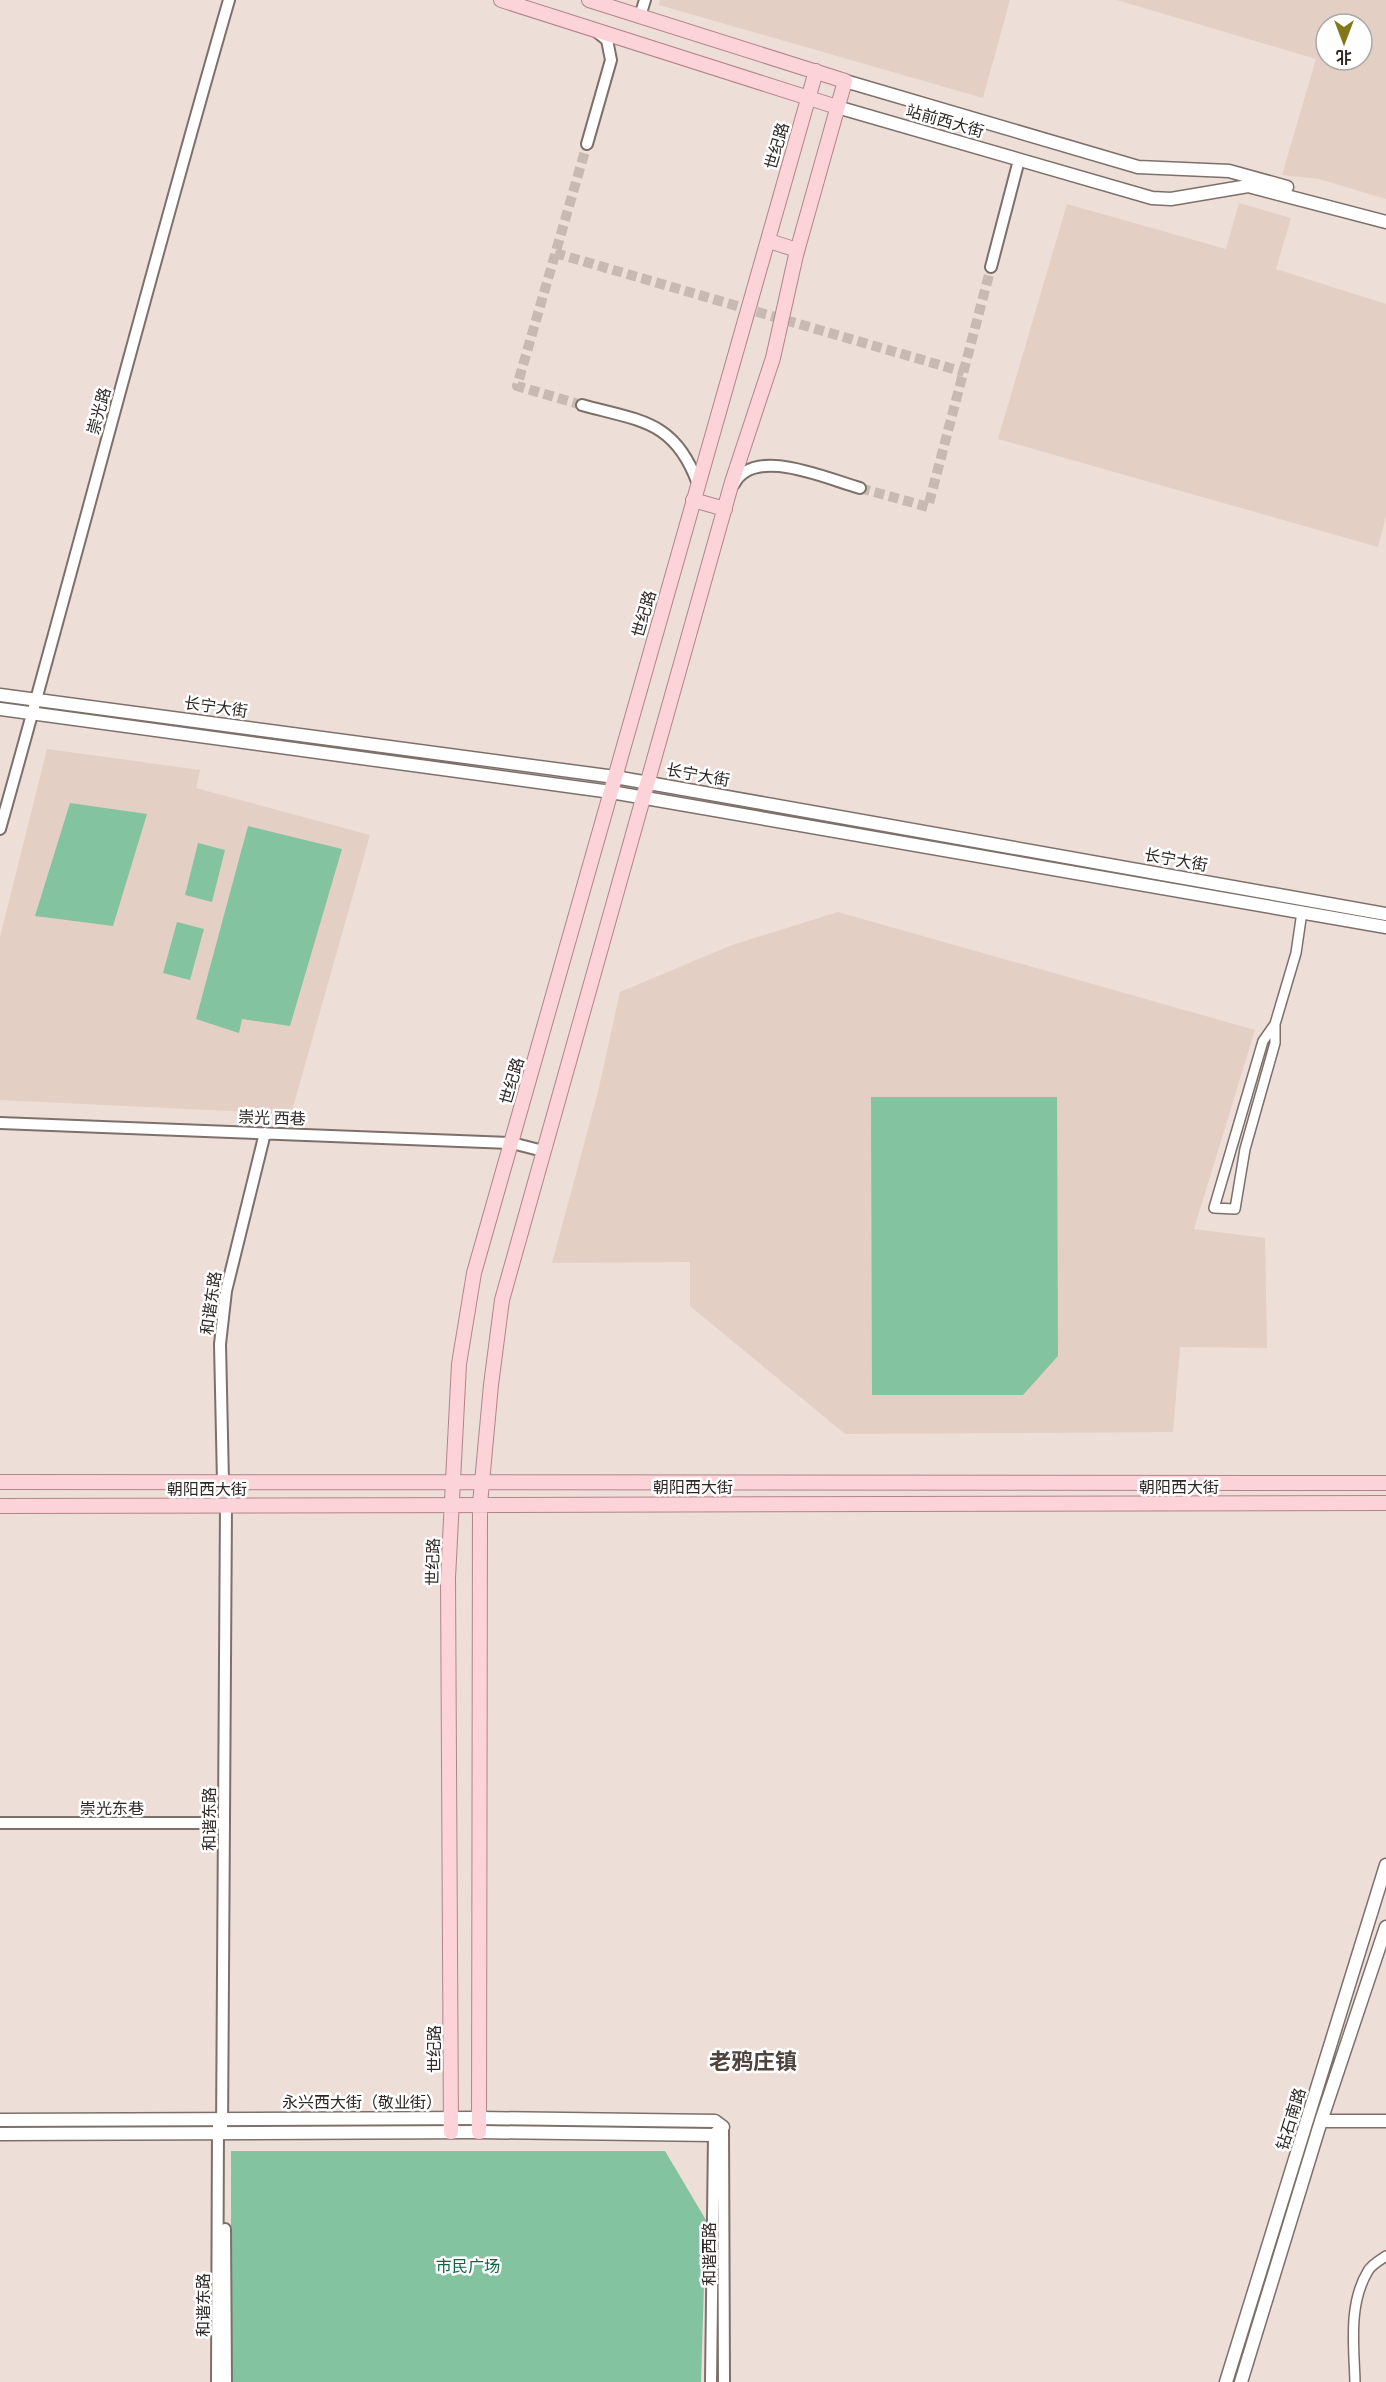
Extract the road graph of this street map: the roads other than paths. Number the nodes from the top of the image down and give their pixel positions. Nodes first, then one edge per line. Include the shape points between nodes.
1 (229, 0) edge
2 (503, 0) edge
3 (590, 0) edge
4 (645, 0) edge
5 (640, 16) junction
6 (595, 30) junction
7 (816, 70) junction
8 (845, 81) junction
9 (808, 97) junction
10 (837, 107) junction
11 (587, 144) tunnel mouth
12 (1019, 160) junction
13 (1291, 192) junction
14 (1386, 215) edge
15 (1386, 222) edge
16 (769, 241) junction
17 (797, 250) junction
18 (991, 267) tunnel mouth
19 (582, 405) tunnel mouth
20 (698, 484) junction
21 (860, 488) tunnel mouth
22 (729, 492) junction
23 (693, 500) junction
24 (724, 508) junction
25 (0, 695) edge
26 (36, 700) junction
27 (0, 709) edge
28 (33, 712) junction
29 (615, 777) junction
30 (647, 783) junction
31 (611, 792) junction
32 (643, 798) junction
33 (0, 829) edge
34 (1302, 912) junction
35 (1386, 914) edge
36 (1386, 927) edge
37 (1275, 1024) junction
38 (0, 1124) edge
39 (265, 1133) junction
40 (512, 1143) junction
41 (543, 1151) junction
42 (0, 1482) edge
43 (223, 1482) junction
44 (452, 1483) junction
45 (482, 1483) junction
46 (1386, 1483) edge
47 (1386, 1503) edge
48 (451, 1504) junction
49 (480, 1504) junction
50 (226, 1505) junction
51 (0, 1506) edge
52 (224, 1822) junction
53 (0, 1823) edge
54 (1386, 1865) edge
55 (1386, 1927) edge
56 (0, 2120) edge
57 (221, 2120) junction
58 (1321, 2121) junction
59 (1386, 2121) edge
60 (451, 2125) junction
61 (479, 2125) junction
62 (718, 2131) junction
63 (0, 2134) edge
64 (221, 2134) junction
65 (1386, 2256) edge
66 (218, 2382) edge
67 (226, 2382) edge
68 (711, 2382) edge
69 (724, 2382) edge
70 (1227, 2382) edge
71 (1241, 2382) edge
72 (1355, 2382) edge

1 - 26 street, 崇光路
2 - 6 main road, 站前西大街
3 - 5 main road, 站前西大街
4 - 5 street
5 - 7 main road, 站前西大街
6 - 9 main road, 站前西大街
6 - 11 street via 608,40 611,60
7 - 8 main road, 站前西大街
7 - 9 main road, 世纪路
8 - 10 main road
8 - 13 main road, 站前西大街 via 1138,167 1229,171
9 - 10 main road, 站前西大街
9 - 16 main road, 世纪路
10 - 12 main road, 站前西大街
10 - 17 main road
12 - 13 main road, 站前西大街 via 1152,198 1171,199 1248,186
12 - 18 street
13 - 14 main road, 站前西大街
13 - 15 main road, 站前西大街
16 - 17 main road
16 - 20 main road, 世纪路
17 - 22 main road via 773,358
19 - 20 street via 647,423 668,435 682,448
20 - 23 main road, 世纪路
21 - 22 street via 772,464 744,471
22 - 24 main road
23 - 24 main road
23 - 29 main road, 世纪路
24 - 30 main road
25 - 26 main road, 长宁大街
26 - 28 street, 崇光路
26 - 29 main road, 长宁大街
27 - 28 main road, 长宁大街
28 - 31 main road, 长宁大街
28 - 33 street, 崇光路
29 - 30 main road, 长宁大街
29 - 31 main road, 世纪路
30 - 32 main road
30 - 35 main road, 长宁大街
31 - 32 main road, 长宁大街
31 - 40 main road, 世纪路
32 - 34 main road, 长宁大街
32 - 41 main road
34 - 36 main road, 长宁大街
34 - 37 street via 1296,953
37 - 37 street via 1263,1041 1214,1208 1235,1209 1245,1149 1275,1043
38 - 39 street, 崇光 西巷
39 - 40 street, 崇光 西巷
39 - 43 street, 和谐东路 via 226,1291 220,1344
40 - 41 street, 崇光 西巷
40 - 44 main road, 世纪路 via 471,1294 459,1364
41 - 45 main road via 502,1300
42 - 43 main road, 朝阳西大街
43 - 44 main road, 朝阳西大街
44 - 45 main road, 朝阳西大街
44 - 48 main road, 世纪路
45 - 46 main road, 朝阳西大街
45 - 49 main road
47 - 49 main road, 朝阳西大街
48 - 49 main road, 朝阳西大街
48 - 50 main road, 朝阳西大街
48 - 60 main road, 世纪路
49 - 61 main road
50 - 51 main road, 朝阳西大街
50 - 52 street, 和谐东路
52 - 53 street, 崇光东巷
52 - 57 street, 和谐东路
54 - 70 main road, 钻石南路
55 - 58 main road, 钻石南路
56 - 57 main road, 永兴西大街（敬业街）
57 - 60 main road, 永兴西大街（敬业街）
57 - 64 street, 和谐东路
58 - 59 main road
58 - 71 main road, 钻石南路
60 - 61 main road, 永兴西大街（敬业街）
60 - 64 main road, 永兴西大街（敬业街）
61 - 62 main road, 永兴西大街（敬业街）
62 - 68 street, 和谐西路
62 - 69 street, 和谐西路
63 - 64 main road, 永兴西大街（敬业街）
64 - 66 street, 和谐东路
64 - 67 street, 和谐东路
65 - 72 street via 1368,2269 1357,2300

